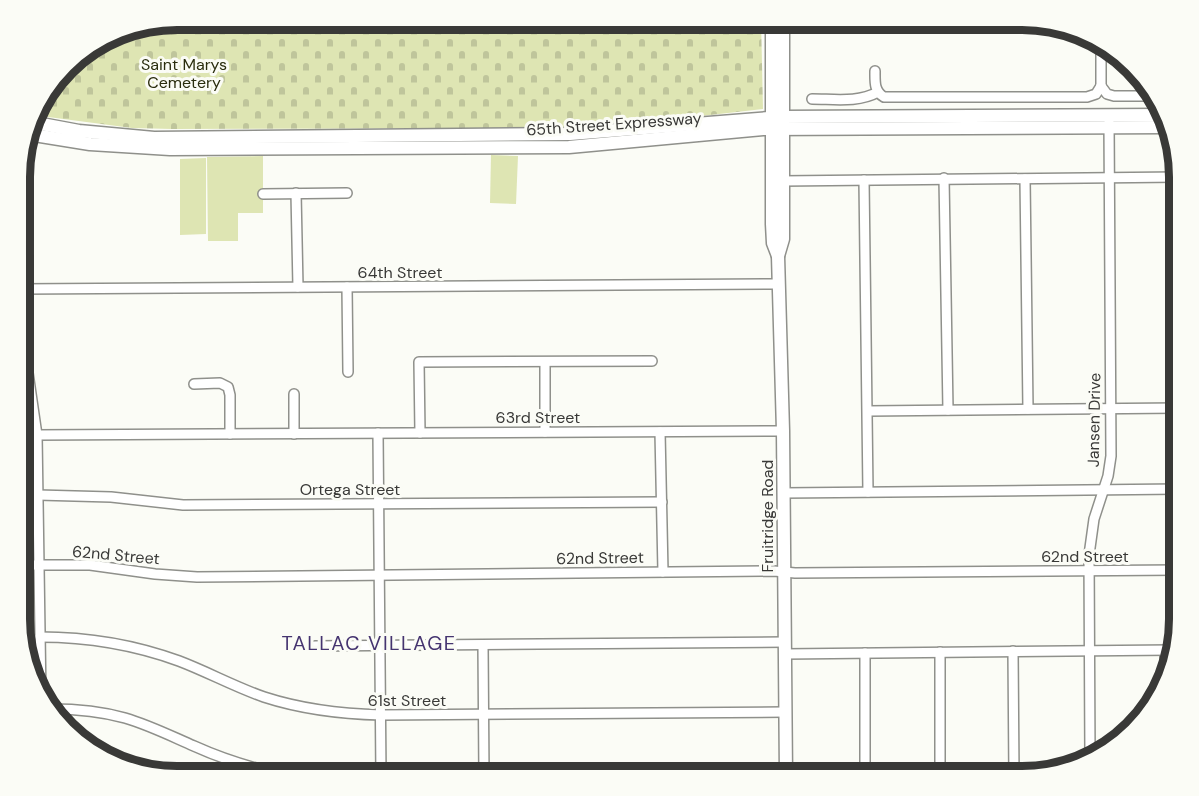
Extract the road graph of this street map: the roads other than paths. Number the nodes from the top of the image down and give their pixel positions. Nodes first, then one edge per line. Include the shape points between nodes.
1 (772, 30) edge
2 (782, 30) edge
3 (1101, 53) edge
4 (875, 71) dead end
5 (1101, 86) junction
6 (878, 92) junction
7 (1145, 96) edge
8 (812, 99) dead end
9 (1155, 116) edge
10 (1109, 121) junction
11 (776, 123) junction
12 (40, 124) edge
13 (1160, 126) edge
14 (37, 135) edge
15 (1169, 177) edge
16 (944, 178) junction
17 (1108, 178) junction
18 (1025, 179) junction
19 (864, 180) junction
20 (782, 181) junction
21 (297, 193) junction
22 (347, 193) dead end
23 (263, 194) dead end
24 (778, 256) junction
25 (779, 284) junction
26 (298, 287) junction
27 (347, 287) junction
28 (30, 289) edge
29 (652, 361) dead end
30 (545, 362) junction
31 (348, 372) dead end
32 (194, 384) dead end
33 (30, 387) edge
34 (294, 394) dead end
35 (1169, 408) edge
36 (1028, 409) junction
37 (1110, 409) junction
38 (948, 410) junction
39 (868, 411) junction
40 (783, 431) junction
41 (545, 432) junction
42 (660, 432) junction
43 (378, 433) junction
44 (420, 433) junction
45 (230, 434) junction
46 (294, 434) junction
47 (37, 435) junction
48 (1169, 489) edge
49 (1103, 490) junction
50 (868, 492) junction
51 (784, 493) junction
52 (38, 495) junction
53 (662, 502) junction
54 (379, 504) junction
55 (30, 565) edge
56 (40, 565) junction
57 (1169, 570) edge
58 (1089, 571) junction
59 (663, 572) junction
60 (784, 572) junction
61 (379, 575) junction
62 (40, 638) junction
63 (483, 645) junction
64 (315, 646) dead end
65 (380, 646) junction
66 (785, 648) junction
67 (1165, 650) edge
68 (1013, 651) junction
69 (1089, 651) junction
70 (940, 652) junction
71 (865, 653) junction
72 (41, 674) edge
73 (61, 710) edge
74 (785, 712) junction
75 (483, 715) junction
76 (381, 716) junction
77 (1090, 749) edge
78 (248, 766) edge
79 (381, 766) edge
80 (483, 766) edge
81 (786, 766) edge
82 (866, 766) edge
83 (940, 766) edge
84 (1014, 766) edge

1 - 11 main road, Fruitridge Road
2 - 11 main road, Fruitridge Road
3 - 5 street
4 - 6 street
5 - 6 street via 1096,94 1087,97 884,97
5 - 7 street via 1114,96
6 - 8 street via 867,98
9 - 10 main road, 65th Street Expressway
10 - 11 main road, 65th Street Expressway
10 - 13 main road, 65th Street Expressway
10 - 17 street, Jansen Drive
11 - 12 main road, 65th Street Expressway via 570,134 154,138
11 - 14 main road, 65th Street Expressway via 569,147 170,149 90,144
11 - 20 main road, Fruitridge Road
11 - 24 main road, Fruitridge Road via 773,243
15 - 17 street
16 - 18 street
16 - 19 street
16 - 38 street
17 - 18 street
17 - 37 street, Jansen Drive
18 - 36 street
19 - 20 street
19 - 39 street
20 - 24 main road, Fruitridge Road via 783,239
21 - 22 street
21 - 23 street
21 - 26 street
24 - 25 main road, Fruitridge Road
25 - 27 street, 64th Street
25 - 40 main road, Fruitridge Road
26 - 27 street, 64th Street
26 - 28 street, 64th Street
27 - 31 street
29 - 30 street
30 - 41 street
30 - 44 street via 419,362
32 - 45 street via 220,383 228,387
33 - 47 street
34 - 46 street
35 - 37 street
36 - 37 street
36 - 38 street
37 - 49 street, Jansen Drive via 1111,466
38 - 39 street
39 - 50 street
40 - 42 street, 63rd Street
40 - 51 main road, Fruitridge Road
41 - 42 street, 63rd Street
41 - 44 street, 63rd Street
42 - 53 street
43 - 44 street, 63rd Street
43 - 46 street, 63rd Street
43 - 54 street
45 - 46 street, 63rd Street
45 - 47 street, 63rd Street
47 - 52 street
48 - 49 street
49 - 50 street
49 - 58 street, Jansen Drive via 1090,535
50 - 51 street
51 - 60 main road, Fruitridge Road
52 - 54 street, Ortega Street via 100,496 183,505
52 - 56 street
53 - 54 street, Ortega Street
53 - 59 street
54 - 61 street
55 - 56 street, 62nd Street
56 - 61 street, 62nd Street via 90,565 177,576
56 - 62 street
57 - 58 street, 62nd Street
58 - 60 street, 62nd Street
58 - 69 street, Jansen Drive
59 - 60 street, 62nd Street
59 - 61 street, 62nd Street
60 - 66 main road, Fruitridge Road
61 - 65 street
62 - 72 street
62 - 76 street, 61st Street via 123,645 178,661 290,704
63 - 65 street
63 - 66 street
63 - 75 street
64 - 65 street
65 - 76 street
66 - 71 street
66 - 74 main road, Fruitridge Road
67 - 69 street
68 - 69 street
68 - 70 street
68 - 84 street
69 - 77 street, Jansen Drive
70 - 71 street
70 - 83 street
71 - 82 street
73 - 78 street via 125,718
74 - 75 street, 61st Street
74 - 81 main road, Fruitridge Road
75 - 76 street, 61st Street
75 - 80 street
76 - 79 street

